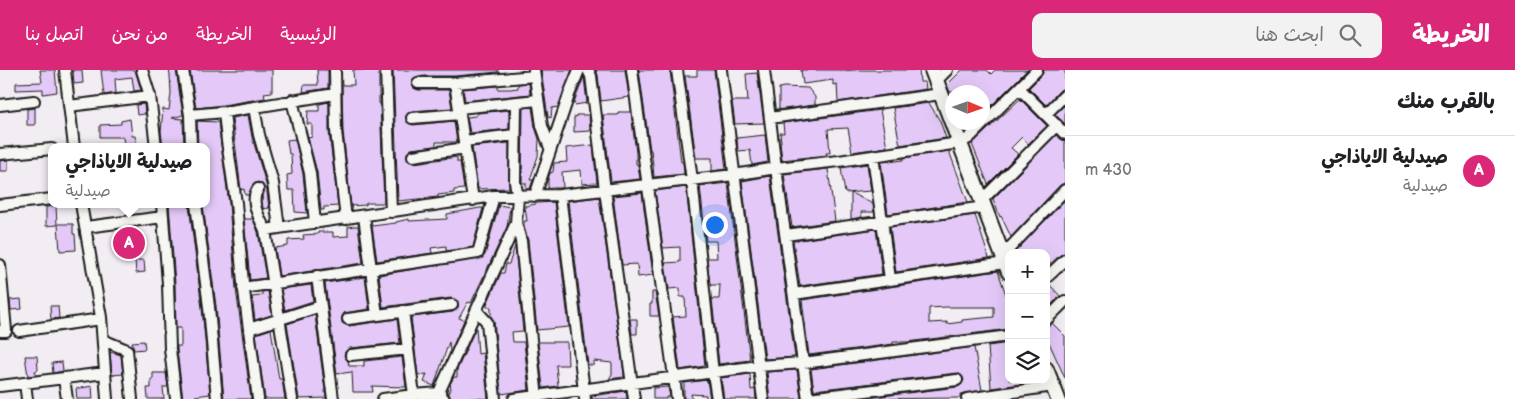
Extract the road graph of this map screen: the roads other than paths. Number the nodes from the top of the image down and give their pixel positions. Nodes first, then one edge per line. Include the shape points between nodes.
1 (65, 70) edge
2 (142, 70) edge
3 (183, 70) edge
4 (335, 70) edge
5 (386, 70) edge
6 (579, 70) edge
7 (588, 70) edge
8 (632, 70) edge
9 (677, 70) edge
10 (721, 70) edge
11 (764, 70) edge
12 (947, 70) edge
13 (1037, 70) edge
14 (534, 73) edge
15 (934, 75) edge
16 (418, 83) dead end
17 (455, 83) junction
18 (1019, 88) junction
19 (335, 94) junction
20 (941, 94) junction
21 (1065, 95) edge
22 (150, 96) junction
23 (292, 100) junction
24 (538, 100) junction
25 (34, 101) dead end
26 (516, 103) junction
27 (0, 105) edge
28 (69, 106) junction
29 (254, 107) junction
30 (460, 111) junction
31 (224, 112) junction
32 (1046, 114) junction
33 (190, 115) junction
34 (412, 118) dead end
35 (770, 118) junction
36 (1057, 126) junction
37 (1065, 134) edge
38 (515, 135) junction
39 (73, 143) edge
40 (156, 143) edge
41 (191, 143) edge
42 (959, 143) junction
43 (465, 145) junction
44 (550, 148) junction
45 (48, 149) edge
46 (0, 154) edge
47 (413, 156) dead end
48 (873, 156) junction
49 (776, 168) junction
50 (734, 175) junction
51 (692, 180) junction
52 (649, 185) junction
53 (258, 189) dead end
54 (604, 190) junction
55 (1065, 190) edge
56 (560, 195) junction
57 (494, 196) junction
58 (535, 196) junction
59 (518, 197) junction
60 (48, 199) edge
61 (473, 200) junction
62 (983, 204) junction
63 (0, 205) edge
64 (82, 208) edge
65 (162, 208) edge
66 (196, 208) edge
67 (391, 212) junction
68 (364, 216) junction
69 (163, 217) junction
70 (346, 219) junction
71 (882, 222) junction
72 (315, 223) junction
73 (516, 223) junction
74 (86, 227) junction
75 (279, 228) junction
76 (265, 230) junction
77 (786, 235) junction
78 (1017, 249) edge
79 (1005, 260) edge
80 (1065, 260) edge
81 (1005, 263) edge
82 (0, 265) edge
83 (371, 268) junction
84 (1050, 274) edge
85 (317, 276) junction
86 (890, 279) junction
87 (274, 283) junction
88 (243, 288) junction
89 (794, 294) junction
90 (1065, 301) edge
91 (452, 305) dead end
92 (321, 306) junction
93 (403, 311) junction
94 (477, 311) junction
95 (377, 315) junction
96 (1050, 316) edge
97 (101, 319) junction
98 (348, 319) dead end
99 (279, 320) junction
100 (249, 329) junction
101 (0, 331) edge
102 (19, 331) dead end
103 (1005, 337) edge
104 (103, 340) junction
105 (408, 348) junction
106 (351, 355) dead end
107 (803, 363) junction
108 (760, 366) junction
109 (105, 373) junction
110 (713, 373) junction
111 (1050, 377) edge
112 (64, 378) junction
113 (674, 378) junction
114 (957, 380) dead end
115 (25, 382) junction
116 (632, 384) junction
117 (0, 386) edge
118 (584, 394) edge
119 (1059, 394) edge
120 (414, 395) junction
121 (440, 397) edge
122 (536, 397) edge
123 (808, 398) edge
124 (27, 399) edge
125 (67, 399) edge
126 (107, 399) edge
127 (132, 399) edge
128 (176, 399) edge
129 (217, 399) edge
130 (258, 399) edge
131 (292, 399) edge
132 (333, 399) edge
133 (382, 399) edge
134 (495, 399) edge
135 (514, 399) edge
136 (634, 399) edge
137 (677, 399) edge
138 (718, 399) edge
139 (763, 399) edge
140 (967, 399) edge

1 - 28 street
2 - 22 street
3 - 33 street
4 - 19 street
5 - 67 street
6 - 44 street
7 - 54 street
8 - 52 street
9 - 51 street
10 - 50 street
11 - 35 street
12 - 15 street
13 - 18 street
14 - 17 street
14 - 24 street
15 - 20 street
16 - 17 street
17 - 30 street
18 - 32 street
18 - 42 street via 969,138
19 - 23 street
19 - 70 street
20 - 35 street
20 - 42 street
21 - 32 street
22 - 28 street
22 - 40 street
23 - 29 street
23 - 72 street via 310,174
24 - 26 street
24 - 44 street
25 - 27 street
26 - 30 street
26 - 38 street
28 - 39 street
29 - 31 street
29 - 75 street via 273,183
30 - 34 street
30 - 43 street
31 - 33 street
31 - 88 street
32 - 36 street
33 - 41 street
35 - 49 street
36 - 37 street
36 - 62 street
38 - 43 street
38 - 59 street
42 - 48 street
42 - 62 street
43 - 47 street
43 - 61 street
44 - 58 street
45 - 46 street
48 - 49 street
48 - 71 street
49 - 50 street
49 - 77 street
50 - 51 street
50 - 108 street
51 - 52 street
51 - 110 street
52 - 54 street
52 - 113 street
53 - 76 street via 254,195 256,210
54 - 56 street
54 - 116 street
55 - 78 street
56 - 58 street
56 - 118 street
57 - 59 street
57 - 61 street
57 - 83 street via 478,253
58 - 59 street
59 - 73 street
60 - 63 street
61 - 67 street
62 - 71 street
62 - 79 street
64 - 74 street
65 - 69 street
66 - 129 street
67 - 68 street
68 - 70 street
68 - 83 street
69 - 74 street
69 - 128 street
70 - 72 street
71 - 77 street
71 - 86 street
72 - 75 street
73 - 94 street
73 - 122 street via 521,241
74 - 97 street
75 - 76 street
76 - 87 street
77 - 89 street
80 - 84 street
81 - 86 street
82 - 101 street via 6,331
83 - 85 street
83 - 95 street
85 - 87 street
85 - 92 street
86 - 89 street
87 - 88 street
87 - 99 street
88 - 100 street
89 - 107 street
90 - 96 street
91 - 93 street
92 - 99 street
92 - 132 street
93 - 95 street
93 - 105 street
94 - 121 street
94 - 134 street via 487,322
95 - 98 street
97 - 102 street
97 - 104 street
99 - 100 street
99 - 131 street
100 - 130 street
103 - 107 street
104 - 109 street
104 - 127 street via 127,350
105 - 106 street
105 - 120 street
107 - 108 street
107 - 123 street
108 - 110 street
108 - 139 street
109 - 112 street
109 - 126 street
110 - 113 street
110 - 138 street
111 - 119 street
112 - 115 street
112 - 125 street
113 - 116 street
113 - 137 street
114 - 123 street
115 - 117 street
115 - 124 street
116 - 118 street
116 - 136 street
118 - 122 street
119 - 140 street
120 - 121 street
120 - 133 street
122 - 135 street

